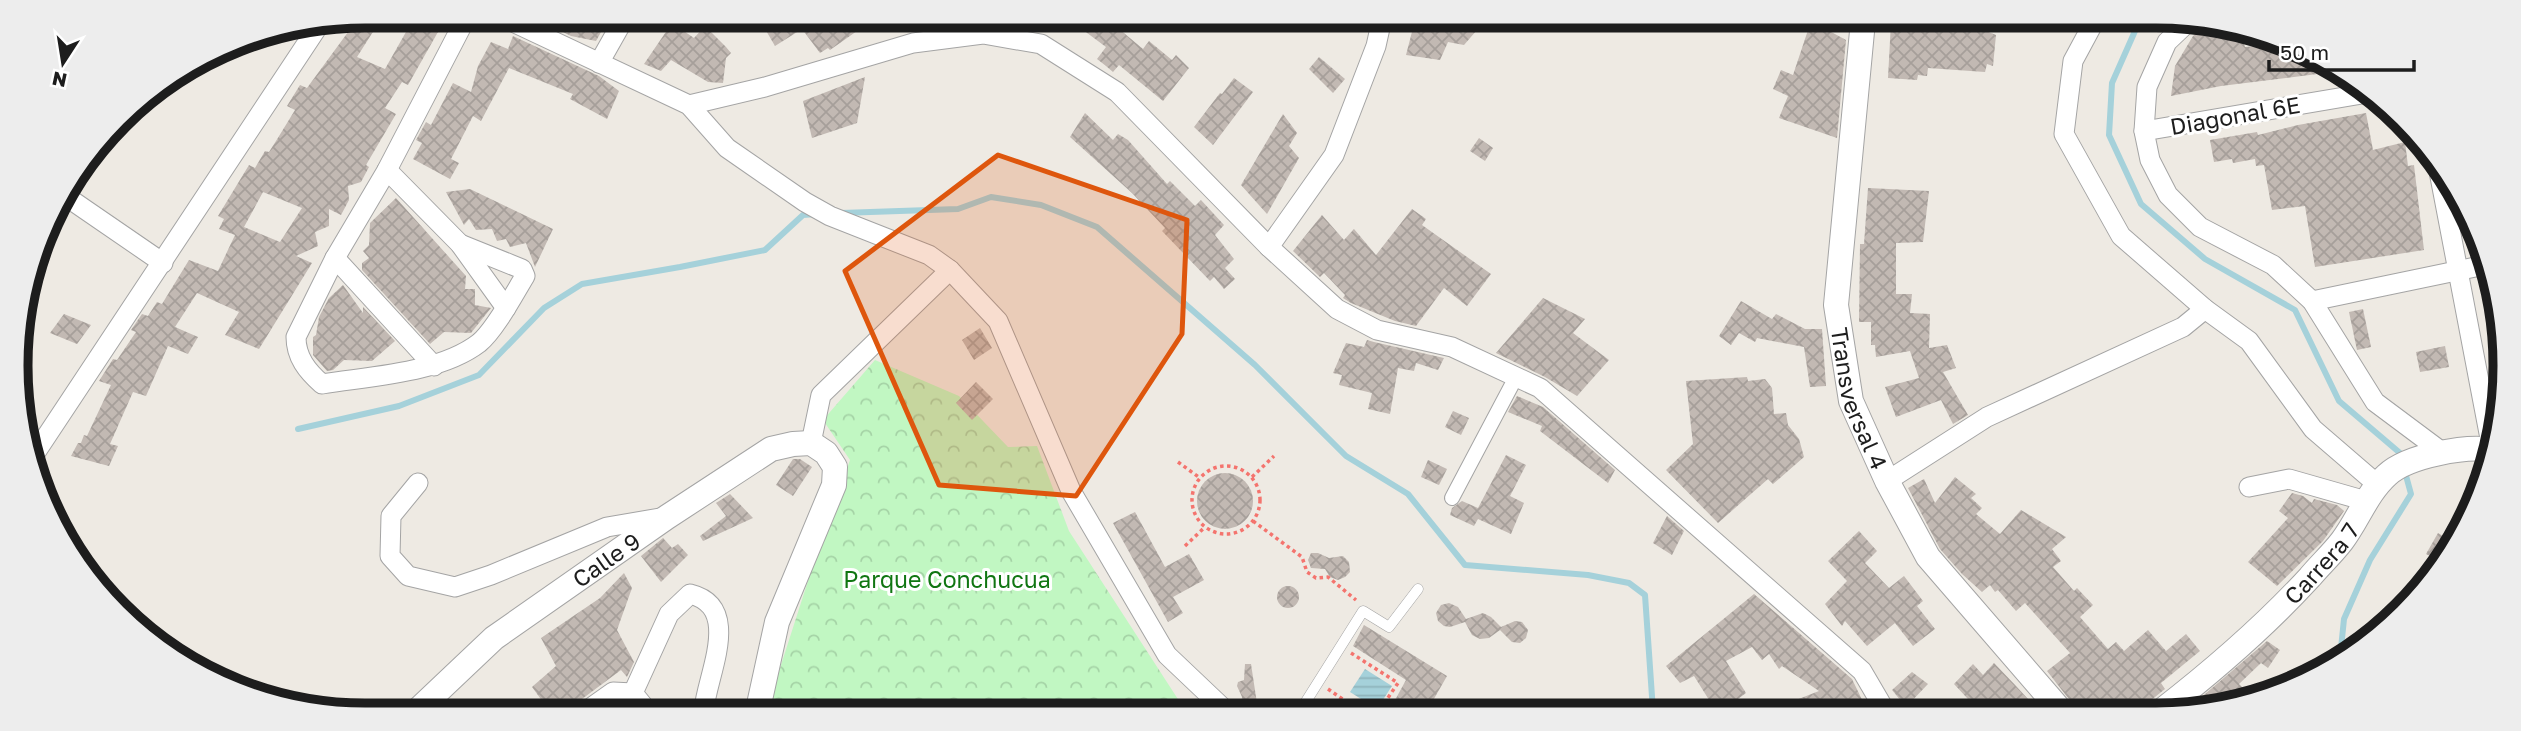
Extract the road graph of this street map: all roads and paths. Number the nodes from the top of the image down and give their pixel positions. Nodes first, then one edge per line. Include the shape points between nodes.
1 (461, 28) edge
2 (525, 28) edge
3 (619, 28) edge
4 (978, 28) edge
5 (993, 28) edge
6 (1380, 28) edge
7 (1862, 28) edge
8 (2091, 28) edge
9 (2180, 29) edge
10 (313, 32) edge
11 (599, 63) junction
12 (2357, 95) edge
13 (689, 105) junction
14 (2144, 131) junction
15 (387, 170) junction
16 (2442, 188) edge
17 (71, 200) edge
18 (460, 244) junction
19 (1269, 247) junction
20 (335, 258) junction
21 (163, 263) junction
22 (2478, 267) edge
23 (950, 270) junction
24 (2458, 271) junction
25 (2312, 301) junction
26 (506, 308) junction
27 (2205, 309) junction
28 (434, 366) junction
29 (1516, 377) junction
30 (2488, 424) edge
31 (811, 443) junction
32 (39, 448) edge
33 (2482, 450) edge
34 (2442, 452) junction
35 (1274, 456) dead end
36 (1178, 462) dead end
37 (1252, 477) junction
38 (1199, 478) junction
39 (1887, 481) junction
40 (418, 483) dead end
41 (2377, 486) junction
42 (2249, 487) dead end
43 (1452, 498) dead end
44 (667, 517) junction
45 (1253, 521) junction
46 (1205, 527) junction
47 (1185, 546) dead end
48 (1418, 589) dead end
49 (1363, 611) junction
50 (1341, 646) junction
51 (1318, 682) junction
52 (634, 693) junction
53 (2173, 702) edge
54 (425, 703) edge
55 (597, 703) edge
56 (642, 703) edge
57 (705, 703) edge
58 (759, 703) edge
59 (1218, 703) edge
60 (1304, 703) edge
61 (1348, 703) edge
62 (1384, 703) edge
63 (1881, 703) edge
64 (2054, 703) edge

1 - 15 street
2 - 11 street
3 - 11 street
4 - 13 street
5 - 19 street via 1041,44 1117,92
6 - 19 street via 1334,155
7 - 39 street, Transversal 4 via 1836,305 1852,401
8 - 27 street via 2073,61 2064,134 2121,236
9 - 14 street via 2167,42 2147,87
10 - 21 street
11 - 13 street
12 - 14 street, Diagonal 6E
13 - 23 street via 727,148 805,202 929,256
14 - 25 street via 2150,160 2168,195 2200,227 2273,265
15 - 18 street
15 - 20 street
16 - 24 street
17 - 21 street
18 - 26 street
18 - 26 street via 522,269 525,276
19 - 29 street via 1337,309 1377,330 1452,347
20 - 28 street
20 - 28 street via 296,337 296,352 312,375 322,384
21 - 32 street
22 - 24 street
23 - 31 street via 821,395
23 - 59 street via 998,321 1071,491 1167,655
24 - 25 street
24 - 30 street
25 - 34 street via 2375,402
26 - 28 street via 480,342
27 - 39 street via 2183,327 1987,416
27 - 41 street via 2249,341 2313,429
29 - 43 street
29 - 63 street via 1540,388 1862,671
31 - 44 street, Calle 9 via 771,449
31 - 58 street via 835,467 834,485 777,622
33 - 34 street, Carrera 7
34 - 41 street, Carrera 7 via 2415,459
35 - 37 path
36 - 38 path
37 - 38 path via 1243,470 1220,466
37 - 45 path via 1261,499
38 - 46 path via 1193,509
39 - 64 street, Transversal 4 via 1928,557
40 - 44 street via 391,516 390,555 408,576 455,587 607,527
41 - 42 street via 2289,479
41 - 53 street, Carrera 7 via 2342,541 2277,612
44 - 54 street, Calle 9 via 494,638
45 - 46 path via 1225,534
45 - 49 path via 1302,557 1307,572 1328,578 1356,599
46 - 47 path
48 - 49 lane via 1389,627
49 - 50 lane
50 - 51 lane
50 - 62 path via 1398,683
51 - 60 lane
51 - 61 path
52 - 55 street via 613,692
52 - 56 street
52 - 57 street via 669,614 690,594 702,597 712,607 719,627

